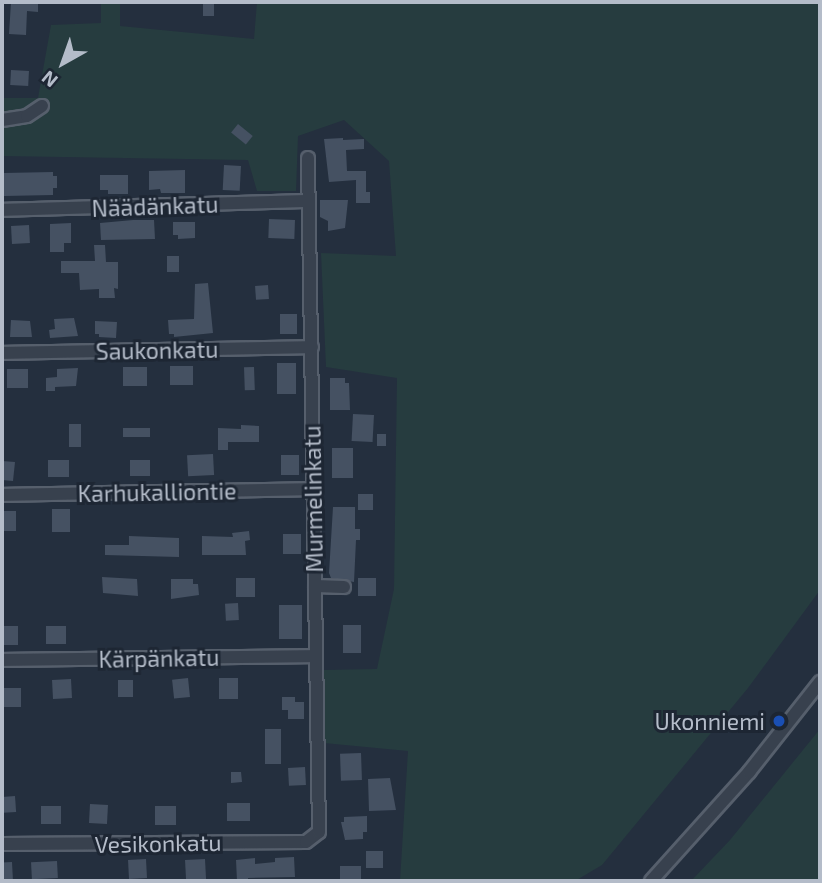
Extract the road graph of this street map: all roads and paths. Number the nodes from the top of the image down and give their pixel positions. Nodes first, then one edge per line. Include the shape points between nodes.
1 (42, 106) dead end
2 (2, 120) edge
3 (308, 158) dead end
4 (307, 201) junction
5 (2, 210) edge
6 (312, 347) junction
7 (2, 353) edge
8 (312, 489) junction
9 (2, 495) edge
10 (315, 586) junction
11 (344, 587) dead end
12 (316, 656) junction
13 (2, 660) edge
14 (819, 688) edge
15 (314, 838) joint
16 (2, 844) edge
17 (650, 881) edge

1 - 2 street via 27,116
3 - 4 street, Murmelinkatu
4 - 5 street, Näädänkatu
4 - 6 street, Murmelinkatu
6 - 7 street, Saukonkatu
6 - 8 street, Murmelinkatu
8 - 9 street, Karhukalliontie
8 - 10 street, Murmelinkatu
10 - 11 street
10 - 12 street, Murmelinkatu
12 - 13 street, Kärpänkatu
12 - 15 street, Murmelinkatu via 321,823
14 - 17 street
15 - 16 street, Vesikonkatu via 306,842

